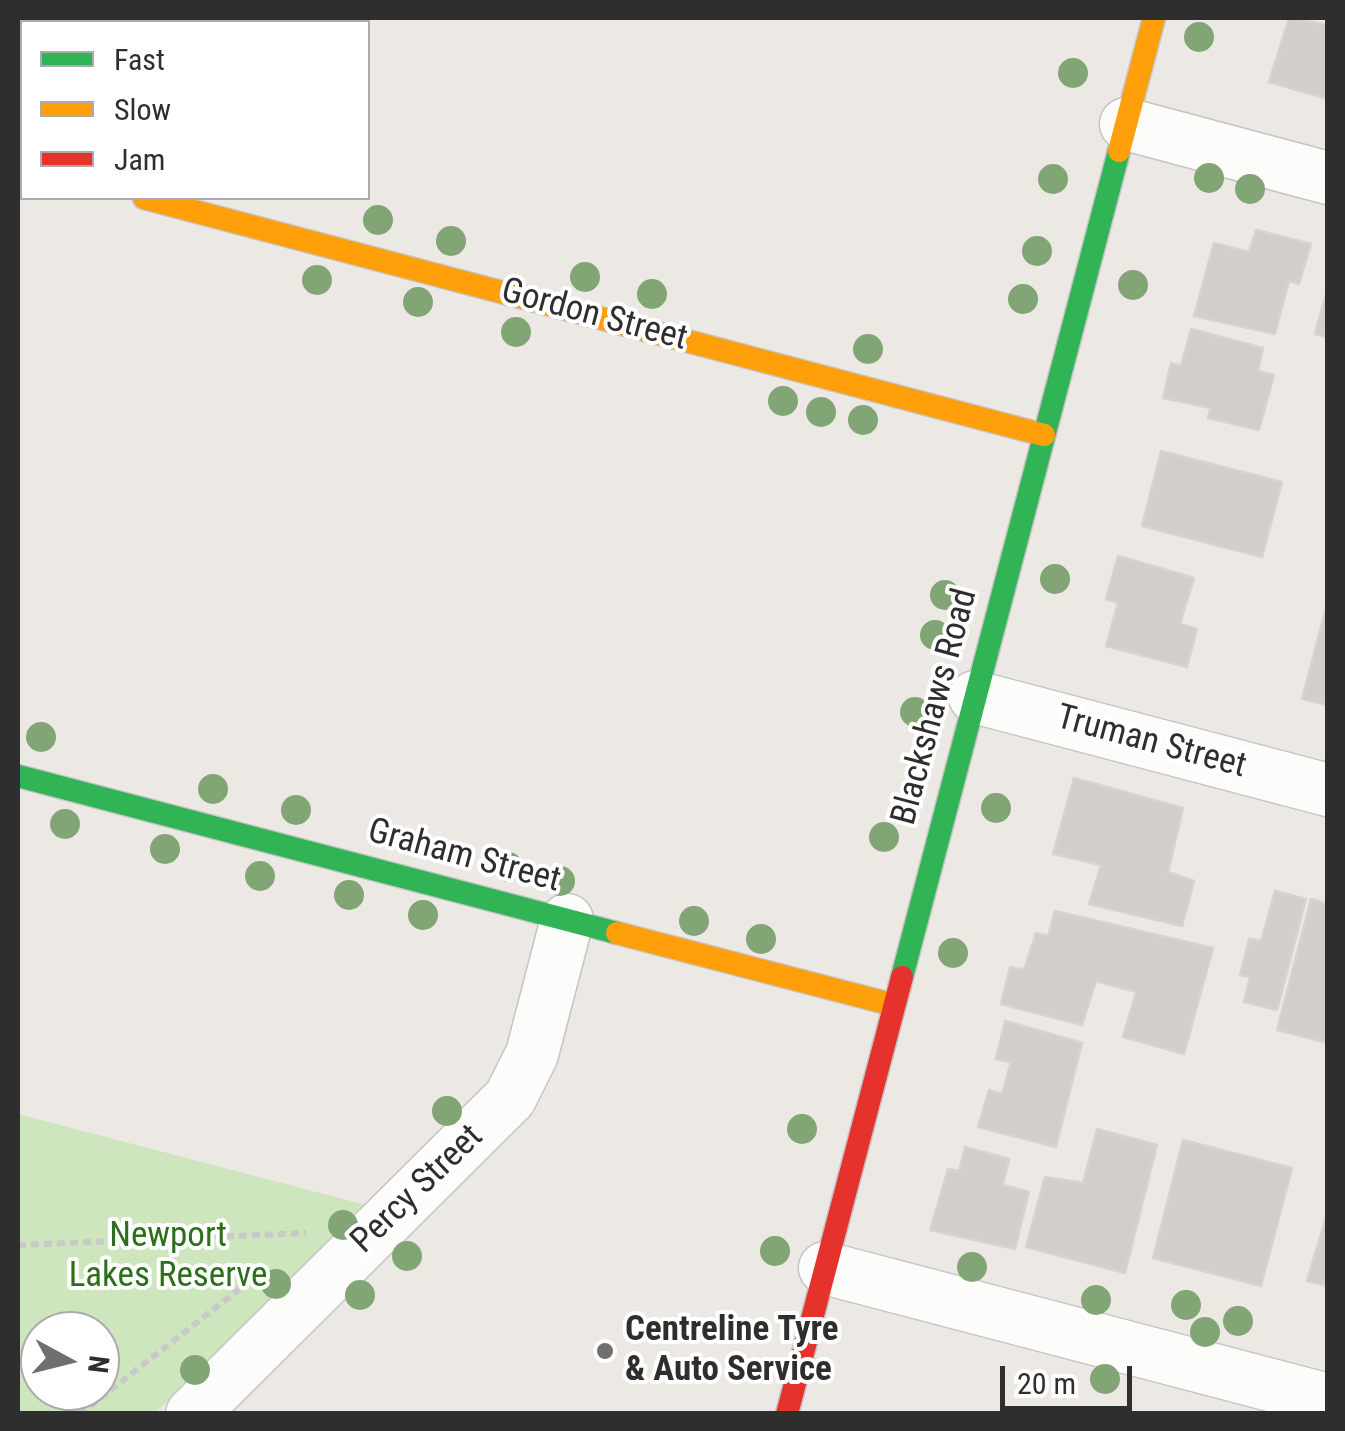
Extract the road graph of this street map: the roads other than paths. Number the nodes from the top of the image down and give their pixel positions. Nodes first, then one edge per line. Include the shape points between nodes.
1 (1154, 18) edge
2 (1126, 124) junction
3 (1328, 178) edge
4 (152, 200) edge
5 (1044, 435) junction
6 (975, 697) junction
7 (18, 776) edge
8 (1328, 790) edge
9 (566, 920) junction
10 (894, 1004) junction
11 (825, 1268) junction
12 (1328, 1400) edge
13 (192, 1414) edge
14 (786, 1414) edge

1 - 2 street, Blackshaws Road
2 - 3 street
2 - 5 street, Blackshaws Road
4 - 5 street, Gordon Street
5 - 6 street, Blackshaws Road
6 - 8 street, Truman Street
6 - 10 street, Blackshaws Road
7 - 9 street, Graham Street
9 - 10 street, Graham Street
9 - 13 street, Percy Street via 532,1054 510,1098
10 - 11 street, Blackshaws Road
11 - 12 street
11 - 14 street, Blackshaws Road

